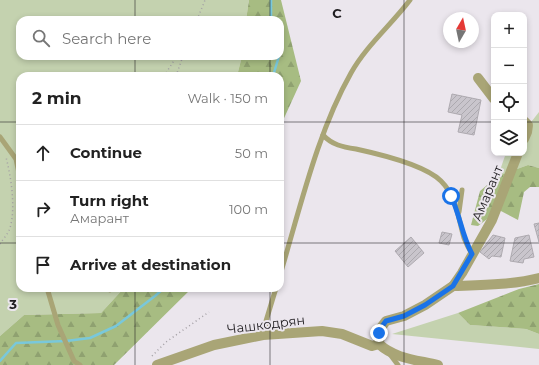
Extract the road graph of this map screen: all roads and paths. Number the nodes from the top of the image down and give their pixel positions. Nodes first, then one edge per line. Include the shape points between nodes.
1 (204, 0) edge
2 (410, 0) edge
3 (198, 16) edge
4 (174, 60) edge
5 (182, 60) edge
6 (167, 72) edge
7 (178, 72) edge
8 (478, 78) dead end
9 (491, 94) edge
10 (323, 135) junction
11 (0, 137) edge
12 (517, 156) edge
13 (5, 157) dead end
14 (16, 159) edge
15 (462, 190) dead end
16 (459, 216) junction
17 (0, 244) edge
18 (472, 254) junction
19 (284, 262) edge
20 (539, 278) edge
21 (453, 286) junction
22 (48, 292) edge
23 (275, 292) edge
24 (209, 312) dead end
25 (267, 335) junction
26 (383, 347) junction
27 (154, 363) edge
28 (80, 365) edge
29 (398, 365) edge
30 (438, 365) edge

1 - 3 path
2 - 10 lane via 351,73 331,111
4 - 6 path
5 - 7 path
8 - 9 street
10 - 16 lane via 333,143 410,164 426,171 442,182
10 - 19 lane
11 - 14 lane
12 - 18 street, Амарант via 492,220
13 - 17 path via 9,169 13,206 10,229
15 - 16 lane
16 - 18 lane via 464,237
18 - 21 street, Амарант
20 - 21 street via 496,285
21 - 26 street, Амарант via 404,316 386,321 380,329
22 - 28 lane via 58,325 74,361
23 - 25 lane via 266,321
24 - 27 path via 166,342 152,356
25 - 26 street, Чашкодрян via 322,331 342,334 372,346
25 - 27 street, Чашкодрян via 242,338
26 - 29 lane
26 - 30 street via 395,354

